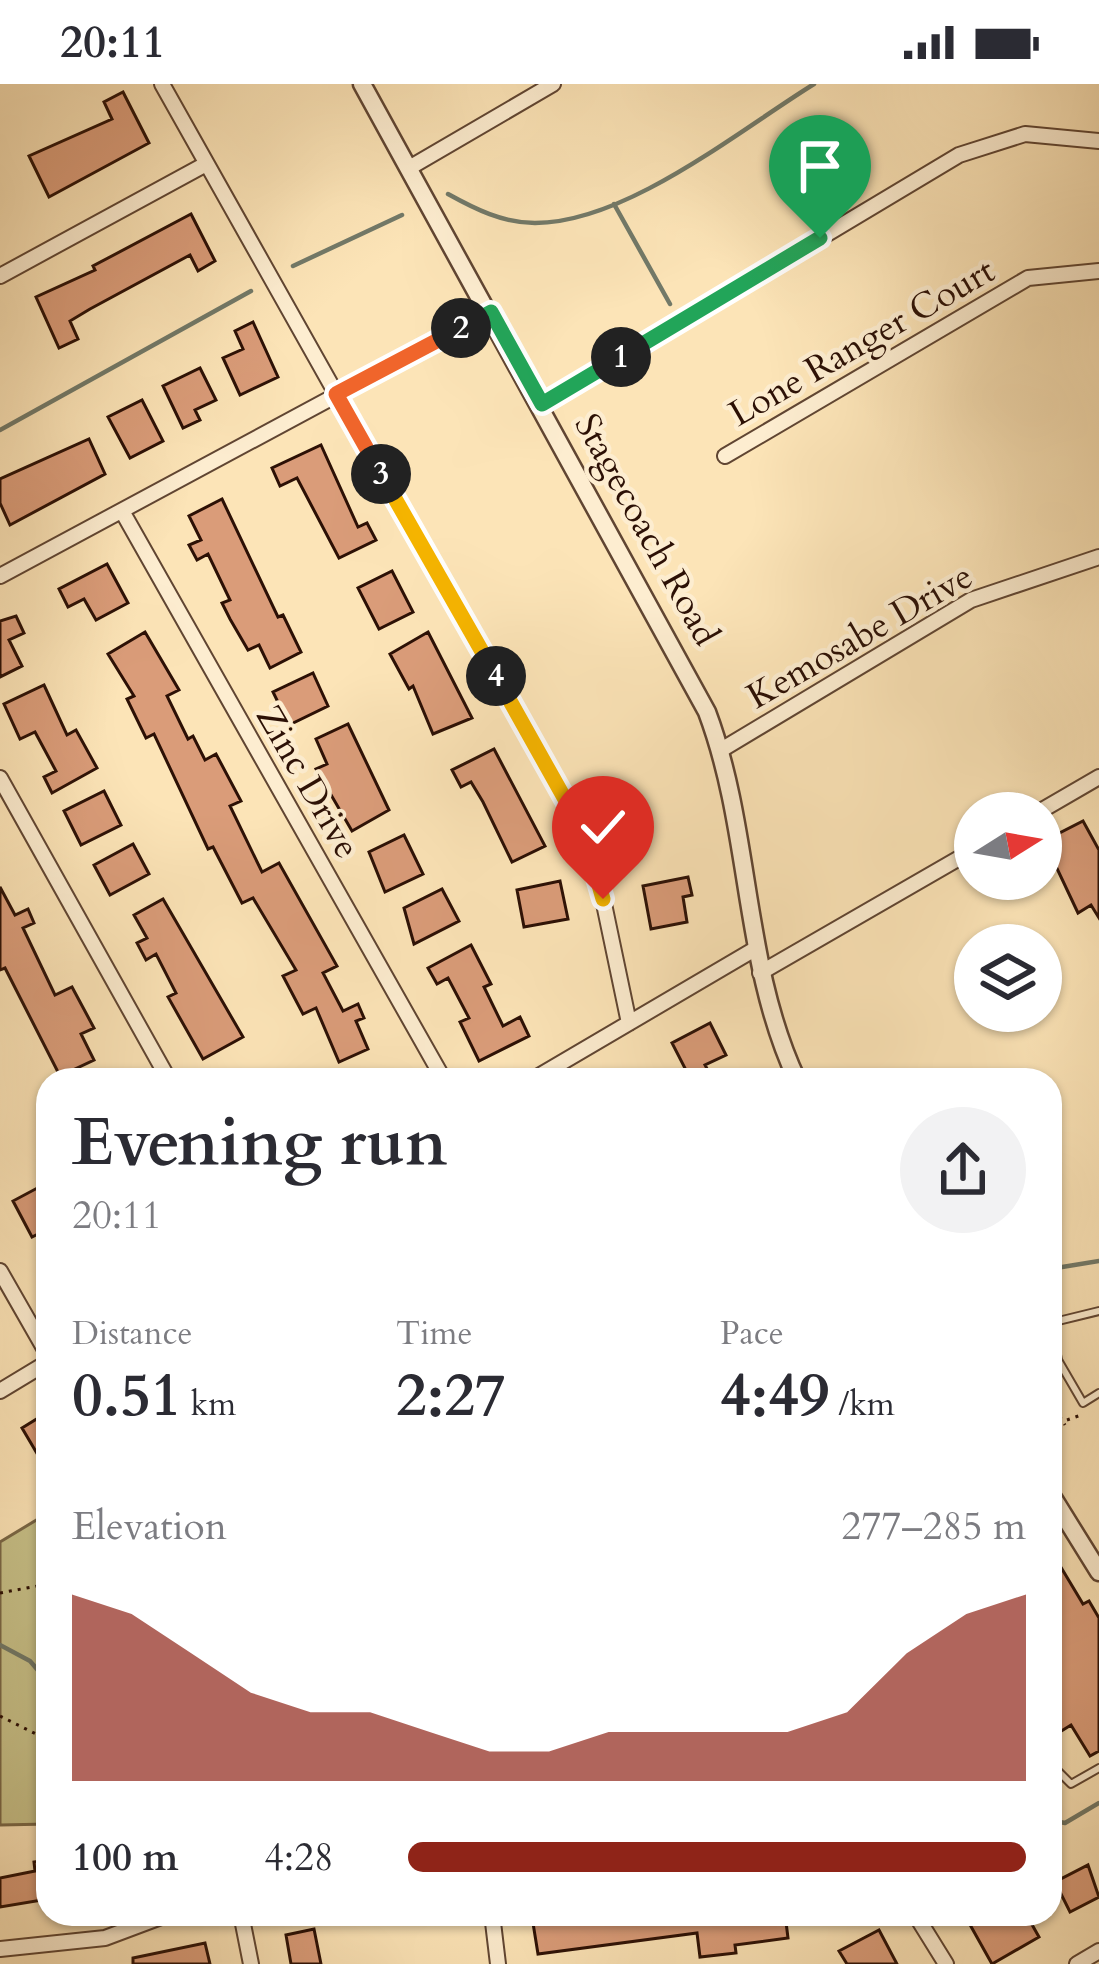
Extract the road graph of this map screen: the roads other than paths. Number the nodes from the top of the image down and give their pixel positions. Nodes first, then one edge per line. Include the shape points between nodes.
1 (162, 84) edge
2 (362, 84) edge
3 (553, 84) edge
4 (1099, 142) edge
5 (206, 164) junction
6 (410, 169) junction
7 (1099, 271) edge
8 (0, 276) edge
9 (491, 312) junction
10 (336, 394) junction
11 (542, 404) junction
12 (725, 456) dead end
13 (122, 511) junction
14 (1099, 557) edge
15 (0, 576) edge
16 (721, 750) junction
17 (1099, 777) edge
18 (0, 778) edge
19 (1062, 798) edge
20 (954, 861) edge
21 (755, 950) junction
22 (760, 974) junction
23 (629, 1023) junction
24 (162, 1068) edge
25 (437, 1068) edge
26 (552, 1068) edge
27 (793, 1068) edge
28 (0, 1270) edge
29 (1099, 1311) edge
30 (1062, 1320) edge
31 (36, 1336) edge
32 (36, 1366) edge
33 (1062, 1367) edge
34 (0, 1391) edge
35 (1099, 1393) edge
36 (1062, 1512) edge
37 (1099, 1572) edge
38 (1099, 1768) edge
39 (1062, 1775) edge
40 (142, 1926) edge
41 (243, 1926) edge
42 (493, 1926) edge
43 (922, 1926) edge
44 (30, 1946) junction
45 (0, 1949) edge
46 (1099, 1951) edge
47 (32, 1964) edge
48 (251, 1964) edge
49 (498, 1964) edge
50 (946, 1964) edge
51 (1077, 1964) edge

1 - 5 street
2 - 6 street, Stagecoach Road
3 - 6 street
4 - 11 street via 1024,134 959,154
5 - 8 street
5 - 10 street
6 - 9 street, Stagecoach Road
7 - 12 street, Lone Ranger Court via 1028,278
9 - 10 street
9 - 11 street, Stagecoach Road
10 - 13 street
10 - 23 street via 584,833
11 - 16 street, Stagecoach Road via 685,664
13 - 15 street
13 - 25 street, Zinc Drive
14 - 16 street, Kemosabe Drive via 971,600
16 - 21 street, Stagecoach Road
17 - 19 street
18 - 24 street
20 - 22 street
21 - 22 street, Stagecoach Road
21 - 23 street
22 - 27 street, Stagecoach Road
23 - 26 street
28 - 31 street
29 - 30 lane
32 - 34 street
33 - 35 lane via 1083,1402
36 - 37 street
38 - 39 lane via 1071,1784
40 - 44 street
41 - 48 street
42 - 49 street
43 - 50 street
44 - 45 street
44 - 47 street
46 - 51 street

